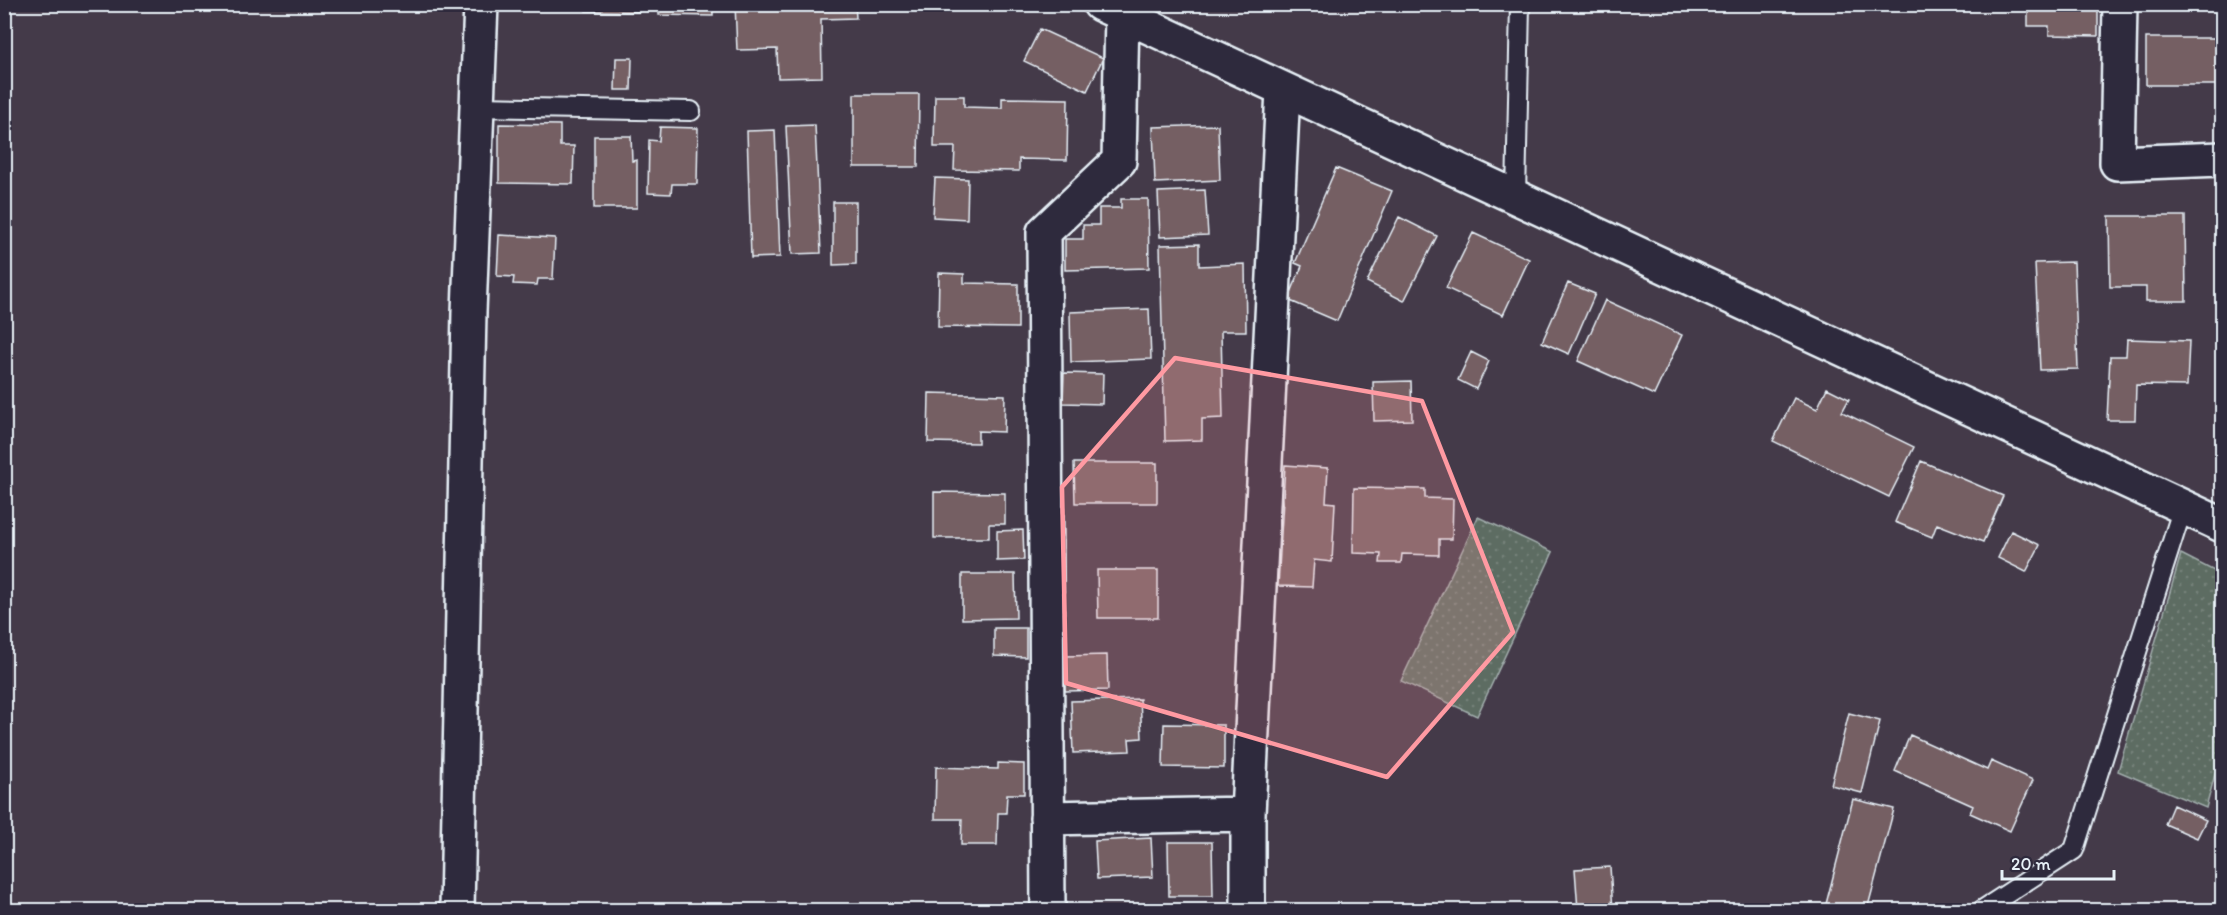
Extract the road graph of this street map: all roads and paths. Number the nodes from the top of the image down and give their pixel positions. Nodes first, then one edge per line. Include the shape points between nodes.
1 (481, 4) edge
2 (1520, 4) edge
3 (2120, 4) edge
4 (1111, 9) edge
5 (1283, 90) junction
6 (477, 107) junction
7 (691, 111) dead end
8 (2223, 159) edge
9 (1516, 197) junction
10 (2183, 507) junction
11 (2223, 525) edge
12 (1248, 814) junction
13 (1047, 818) junction
14 (457, 910) edge
15 (1048, 910) edge
16 (1248, 910) edge
17 (1982, 910) edge

1 - 6 street
2 - 9 lane
3 - 8 street via 2117,163
4 - 5 street
4 - 13 street via 1119,161 1044,232
5 - 9 street
5 - 12 street
6 - 7 lane
6 - 14 street
9 - 10 street
10 - 11 street
10 - 17 lane via 2074,850
12 - 13 street
12 - 16 street
13 - 15 street

